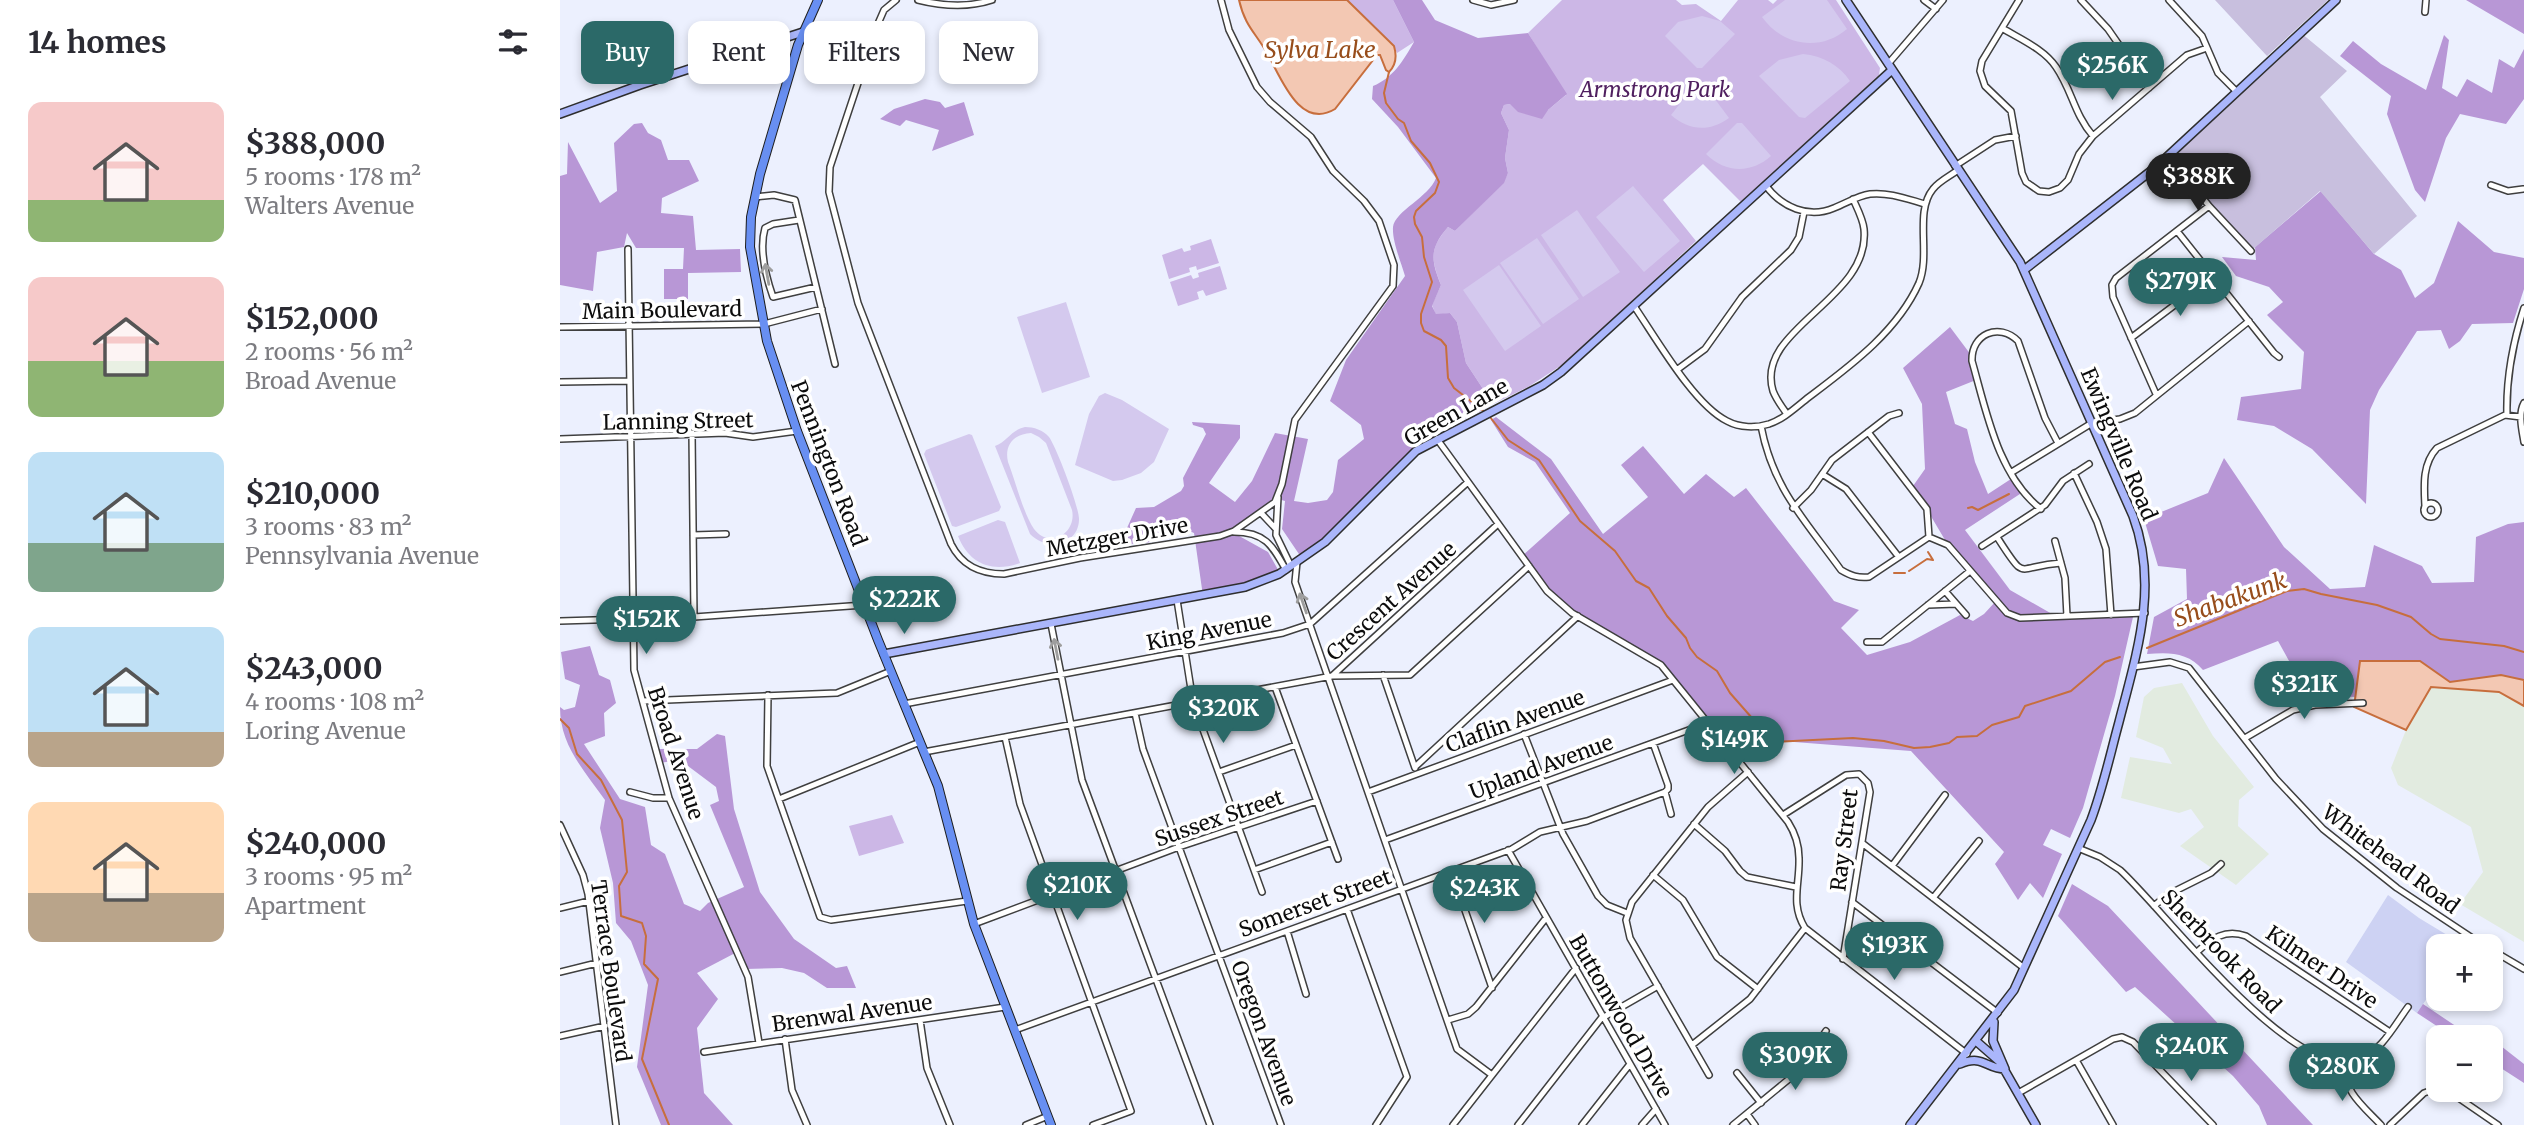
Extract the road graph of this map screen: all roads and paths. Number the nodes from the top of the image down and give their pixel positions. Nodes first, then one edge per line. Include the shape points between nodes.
1 (818, 0) edge
2 (896, 0) edge
3 (918, 0) edge
4 (992, 0) edge
5 (1222, 0) edge
6 (1473, 0) edge
7 (1514, 0) edge
8 (1846, 0) edge
9 (1924, 0) edge
10 (1943, 0) edge
11 (2019, 0) edge
12 (2081, 0) edge
13 (2169, 0) edge
14 (2336, 0) edge
15 (2426, 0) edge
16 (1936, 9) junction
17 (2425, 12) dead end
18 (879, 21) edge
19 (2002, 28) junction
20 (803, 32) junction
21 (2207, 48) junction
22 (1890, 67) junction
23 (858, 84) edge
24 (2149, 88) junction
25 (2237, 92) junction
26 (560, 114) edge
27 (2016, 136) junction
28 (2093, 136) junction
29 (2169, 155) junction
30 (1957, 168) junction
31 (2524, 182) edge
32 (757, 184) junction
33 (2491, 185) dead end
34 (1766, 186) junction
35 (2524, 189) edge
36 (774, 195) junction
37 (754, 198) junction
38 (1853, 199) junction
39 (1925, 204) junction
40 (2209, 206) junction
41 (1804, 212) junction
42 (799, 220) junction
43 (2177, 231) junction
44 (628, 249) dead end
45 (2250, 251) dead end
46 (2024, 270) junction
47 (2213, 276) junction
48 (816, 287) junction
49 (1634, 306) junction
50 (2524, 307) edge
51 (821, 309) junction
52 (2249, 321) junction
53 (764, 324) junction
54 (629, 326) junction
55 (560, 327) edge
56 (2131, 338) junction
57 (2279, 356) dead end
58 (835, 365) dead end
59 (1678, 369) junction
60 (629, 381) junction
61 (560, 382) edge
62 (2156, 394) junction
63 (2524, 403) edge
64 (1787, 414) junction
65 (1899, 414) dead end
66 (2507, 415) junction
67 (2521, 416) junction
68 (2092, 424) junction
69 (1761, 426) junction
70 (797, 431) junction
71 (1868, 432) junction
72 (692, 433) junction
73 (630, 438) junction
74 (560, 439) edge
75 (1437, 439) junction
76 (2524, 440) edge
77 (2058, 443) junction
78 (2090, 464) dead end
79 (2012, 472) junction
80 (2074, 473) junction
81 (1822, 474) junction
82 (1468, 482) junction
83 (1278, 498) junction
84 (2425, 506) dead end
85 (1793, 508) junction
86 (2041, 509) junction
87 (1261, 513) junction
88 (1254, 518) junction
89 (1498, 524) junction
90 (1276, 528) junction
91 (1231, 532) junction
92 (726, 534) dead end
93 (1256, 534) junction
94 (693, 535) junction
95 (1929, 537) junction
96 (1997, 537) junction
97 (2055, 541) dead end
98 (1982, 546) dead end
99 (1898, 556) junction
100 (2062, 564) junction
101 (1529, 566) junction
102 (1288, 568) junction
103 (1970, 571) junction
104 (1296, 582) junction
105 (1945, 591) junction
106 (1177, 600) junction
107 (1957, 604) junction
108 (864, 605) junction
109 (1928, 605) junction
110 (2145, 613) junction
111 (1966, 615) dead end
112 (2111, 615) junction
113 (1578, 616) junction
114 (2067, 616) junction
115 (694, 617) junction
116 (632, 620) junction
117 (560, 621) edge
118 (1051, 624) junction
119 (1310, 624) junction
120 (1867, 642) dead end
121 (1185, 652) junction
122 (884, 654) junction
123 (2133, 667) junction
124 (891, 671) junction
125 (1061, 675) junction
126 (1383, 675) junction
127 (1330, 676) junction
128 (1673, 680) junction
129 (1275, 687) junction
130 (768, 695) junction
131 (643, 701) junction
132 (1193, 702) junction
133 (2363, 703) dead end
134 (904, 704) junction
135 (1135, 713) junction
136 (1708, 723) junction
137 (1070, 725) junction
138 (1524, 734) junction
139 (1005, 737) junction
140 (2245, 738) junction
141 (920, 742) junction
142 (1653, 743) junction
143 (1296, 745) junction
144 (925, 752) junction
145 (1416, 771) junction
146 (1219, 772) junction
147 (1748, 772) junction
148 (1542, 783) junction
149 (630, 792) dead end
150 (1368, 792) junction
151 (1665, 792) junction
152 (1945, 795) dead end
153 (669, 797) junction
154 (779, 799) junction
155 (1317, 801) junction
156 (1671, 814) dead end
157 (1783, 815) junction
158 (1694, 824) junction
159 (560, 825) edge
160 (1560, 826) junction
161 (1239, 829) junction
162 (562, 834) edge
163 (1385, 840) junction
164 (1979, 841) dead end
165 (1332, 842) junction
166 (1862, 843) junction
167 (1179, 847) junction
168 (2078, 848) junction
169 (1508, 850) junction
170 (1338, 859) dead end
171 (2221, 864) dead end
172 (1892, 866) junction
173 (1254, 870) junction
174 (1451, 870) junction
175 (1116, 871) junction
176 (1653, 875) junction
177 (1402, 887) junction
178 (1796, 887) junction
179 (1262, 892) dead end
180 (1053, 894) junction
181 (1933, 898) junction
182 (589, 901) junction
183 (967, 901) junction
184 (1852, 902) junction
185 (2154, 906) junction
186 (560, 908) edge
187 (1346, 909) junction
188 (1627, 913) junction
189 (1546, 918) junction
190 (974, 923) junction
191 (1805, 928) junction
192 (1287, 931) junction
193 (2467, 934) edge
194 (2197, 952) junction
195 (1219, 956) junction
196 (2503, 957) edge
197 (1843, 959) junction
198 (597, 963) junction
199 (1576, 968) junction
200 (2024, 968) junction
201 (2524, 969) edge
202 (560, 972) edge
203 (1156, 979) junction
204 (1658, 985) junction
205 (1492, 988) junction
206 (1758, 989) junction
207 (1306, 993) dead end
208 (1093, 1002) junction
209 (1005, 1007) junction
210 (2408, 1007) dead end
211 (1996, 1016) junction
212 (1603, 1017) junction
213 (920, 1020) junction
214 (1448, 1020) junction
215 (605, 1026) junction
216 (1014, 1030) junction
217 (1826, 1031) dead end
218 (2390, 1032) junction
219 (560, 1036) edge
220 (785, 1039) junction
221 (1976, 1041) junction
222 (759, 1043) junction
223 (1692, 1045) junction
224 (704, 1052) dead end
225 (1967, 1054) junction
226 (2076, 1060) junction
227 (2343, 1063) junction
228 (1630, 1064) junction
229 (1957, 1066) junction
230 (2005, 1069) junction
231 (1737, 1073) dead end
232 (1492, 1074) junction
233 (1709, 1075) dead end
234 (2020, 1092) junction
235 (2426, 1092) edge
236 (2464, 1102) edge
237 (1761, 1103) junction
238 (1656, 1109) junction
239 (1747, 1114) junction
240 (1049, 1121) edge
241 (616, 1125) edge
242 (807, 1125) edge
243 (950, 1125) edge
244 (1026, 1125) edge
245 (1093, 1125) edge
246 (1210, 1125) edge
247 (1281, 1125) edge
248 (1376, 1125) edge
249 (1453, 1125) edge
250 (1518, 1125) edge
251 (1582, 1125) edge
252 (1642, 1125) edge
253 (1665, 1125) edge
254 (1733, 1125) edge
255 (1755, 1125) edge
256 (1910, 1125) edge
257 (2036, 1125) edge
258 (2113, 1125) edge
259 (2213, 1125) edge
260 (2381, 1125) edge
261 (2390, 1125) edge
262 (2498, 1125) edge

1 - 20 main road, Pennington Road
2 - 18 street, Metzger Drive
3 - 4 street via 964,5
5 - 83 street via 1229,30 1253,82 1311,137 1333,172 1369,207 1384,230 1395,270 1391,290 1295,420
6 - 7 street via 1491,5
8 - 22 street, Ewingville Road
9 - 16 street
10 - 16 street, Green Lane
11 - 19 street
12 - 24 street via 2108,29
13 - 21 street
14 - 25 street
15 - 17 street
16 - 22 street, Green Lane
19 - 27 street via 1982,61 1980,76 2011,111
19 - 28 street via 2055,65 2077,114
20 - 26 street
20 - 32 main road, Pennington Road
21 - 24 street via 2187,55
21 - 25 street via 2218,73
22 - 30 street, Ewingville Road
22 - 34 street, Green Lane
23 - 91 street, Metzger Drive via 830,167 832,203 858,303 951,544 962,561 986,573 1004,574
24 - 28 street
25 - 29 street
27 - 28 street via 2022,173 2030,186 2045,192 2068,180
27 - 30 street via 1995,140
29 - 40 street
29 - 46 street
30 - 39 street via 1932,189
30 - 46 street, Ewingville Road
31 - 35 street
32 - 36 street
32 - 37 main road, Pennington Road
33 - 35 street via 2508,191
34 - 41 street via 1781,202
34 - 49 street, Green Lane
36 - 37 street
36 - 42 street via 794,200
37 - 53 main road, Pennington Road via 750,247
38 - 39 street via 1886,194
38 - 41 street via 1827,211
38 - 64 street via 1864,228 1856,266 1774,359 1773,390
39 - 64 street via 1924,264 1907,303 1859,358
40 - 43 street
40 - 45 street
41 - 59 street via 1791,250 1742,296 1704,349
42 - 48 street
48 -> 42 street via 773,297 769,286 765,228
43 - 47 street
43 - 56 street via 2112,285
44 - 54 street, Broad Avenue
46 - 68 street, Ewingville Road
47 - 52 street
47 - 56 street
48 - 51 street
49 - 59 street
49 - 75 street, Green Lane via 1553,378
50 - 66 street via 2513,348
51 - 53 street, Main Boulevard
51 - 58 street
52 - 57 street
52 - 62 street
53 - 54 street, Main Boulevard
53 - 70 main road, Pennington Road
54 - 55 street, Main Boulevard
54 - 60 street, Broad Avenue
56 - 62 street
59 - 69 street via 1718,416 1740,426
60 - 61 street
60 - 73 street, Broad Avenue
62 - 68 street via 2134,413
63 - 67 street
64 - 69 street
65 - 71 street
66 - 67 street
66 - 84 street via 2441,446 2430,456
67 - 76 street
68 - 77 street
68 - 110 street, Ewingville Road via 2141,539
69 - 85 street via 1771,464
70 - 72 street, Lanning Street via 753,437
70 - 108 main road, Pennington Road
71 - 81 street via 1832,460
71 - 95 street via 1927,509
72 - 73 street, Lanning Street
72 - 94 street
73 - 74 street, Lanning Street
73 - 116 street, Broad Avenue
75 - 82 street
75 - 102 street, Green Lane via 1408,457 1334,534
77 - 79 street
77 - 79 street via 2018,341 2001,331 1985,334 1974,346 1972,361 1998,451
78 - 80 street
79 - 86 street
80 - 86 street
80 - 112 street via 2106,549
81 - 85 street
81 - 99 street via 1846,489
82 - 89 street
82 - 119 street, King Avenue
83 - 87 street, Metzger Drive
83 - 90 street
85 - 99 street via 1841,570 1850,575 1869,577
86 - 96 street
87 - 88 street, Metzger Drive
87 - 90 street
88 - 91 street, Metzger Drive
88 - 93 street
89 - 101 street
89 - 127 street, Crescent Avenue
90 - 102 street
91 - 93 street
92 - 94 street
93 - 102 street
94 - 115 street
95 - 99 street
95 - 103 street via 1948,545
96 - 98 street
96 - 100 street via 2021,569
97 - 100 street
100 - 114 street
101 - 113 street via 1555,600
101 - 126 street via 1410,675
102 - 104 street
102 - 104 street via 1288,576
102 - 106 street, Green Lane via 1254,585
103 - 105 street
103 - 114 street via 2007,613 2020,618
119 -> 104 street
105 - 107 street
105 - 109 street
106 - 118 street, Green Lane
106 - 121 street
107 - 109 street
107 - 111 street
108 - 115 street
108 - 122 main road, Pennington Road
109 - 120 street via 1882,642
110 - 112 street
110 - 123 street, Ewingville Road
112 - 114 street
113 - 128 street via 1656,660
113 - 145 street
115 - 116 street
116 - 117 street
116 - 131 street, Broad Avenue via 634,670
118 - 122 street, Green Lane
125 -> 118 street
119 - 121 street, King Avenue
119 - 127 street
121 - 125 street, King Avenue
121 - 132 street
122 - 124 main road, Pennington Road
123 - 140 street, Whitehead Road via 2170,662 2189,668
123 - 168 street, Ewingville Road via 2100,792
124 - 130 street via 837,693
124 - 134 main road, Pennington Road
125 - 134 street, King Avenue
125 - 137 street
126 - 127 street
126 - 145 street
127 - 129 street, Crescent Avenue
127 - 150 street
128 - 136 street
128 - 138 street, Claflin Avenue
129 - 132 street, Crescent Avenue
129 - 143 street
130 - 131 street
130 - 154 street via 766,761
131 - 153 street, Broad Avenue
132 - 135 street, Crescent Avenue
132 - 146 street
133 - 140 street via 2293,710
134 - 141 main road, Pennington Road
135 - 137 street, Crescent Avenue
135 - 167 street, Oregon Avenue via 1143,749
136 - 142 street, Upland Avenue
136 - 147 street
137 - 139 street, Crescent Avenue
137 - 175 street via 1082,780
138 - 145 street, Claflin Avenue
138 - 148 street
139 - 144 street, Crescent Avenue
139 - 180 street via 1016,791
140 - 193 street, Whitehead Road via 2323,829 2397,888
141 - 144 main road, Pennington Road
141 - 154 street
142 - 148 street, Upland Avenue
142 - 151 street via 1668,785
143 - 146 street
143 - 155 street
144 - 183 main road, Pennington Road via 942,798
145 - 150 street, Claflin Avenue
146 - 161 street
147 - 157 street
147 - 158 street
148 - 160 street
148 - 163 street, Upland Avenue
149 - 153 street
150 - 163 street
151 - 156 street
151 - 160 street, Somerset Street via 1587,821
152 - 172 street
153 - 222 street, Broad Avenue via 748,977
154 - 183 street via 823,919
155 - 161 street, Sussex Street
155 - 165 street
157 - 166 street, Ray Street via 1846,775 1858,774 1870,788
157 - 178 street via 1798,847
158 - 176 street
158 - 178 street via 1747,877
159 - 162 street, Terrace Boulevard
160 - 169 street, Somerset Street
160 - 188 street via 1598,896
161 - 167 street, Sussex Street
161 - 173 street
162 - 182 street, Terrace Boulevard via 583,875
163 - 177 street
164 - 181 street
165 - 170 street
165 - 173 street
166 - 172 street
166 - 184 street, Ray Street
167 - 175 street, Sussex Street
167 - 195 street, Oregon Avenue
168 - 185 street, Sherbrook Road via 2120,870
168 - 200 street, Ewingville Road
169 - 174 street, Somerset Street
169 - 189 street, Buttonwood Drive
171 - 185 street
172 - 181 street
173 - 179 street
174 - 177 street, Somerset Street
174 - 205 street
175 - 180 street, Sussex Street
175 - 203 street
176 - 188 street
176 - 206 street via 1683,900 1717,957
177 - 187 street, Somerset Street
177 - 214 street
178 - 191 street via 1797,911
180 - 190 street, Sussex Street
180 - 208 street
181 - 200 street
182 - 186 street
182 - 198 street, Terrace Boulevard
183 - 190 main road, Pennington Road
184 - 197 street, Ray Street
184 - 211 street
185 - 194 street, Sherbrook Road
187 - 192 street, Somerset Street
187 - 248 street via 1407,1077
188 - 204 street via 1630,938
189 - 199 street, Buttonwood Drive
189 - 205 street
190 - 209 main road, Pennington Road
191 - 197 street
191 - 206 street
192 - 195 street, Somerset Street
192 - 207 street
194 - 218 street, Kilmer Drive via 2221,935 2246,936
194 - 227 street, Sherbrook Road via 2282,1034 2319,1058
195 - 203 street, Somerset Street
195 - 247 street, Oregon Avenue
196 - 201 street, Whitehead Road
197 - 225 street
198 - 202 street
198 - 215 street, Terrace Boulevard
199 - 212 street, Buttonwood Drive
199 - 232 street
200 - 211 street, Ewingville Road
203 - 208 street, Somerset Street
203 - 246 street
204 - 212 street
204 - 223 street
205 - 214 street via 1473,1011
206 - 223 street
208 - 216 street, Somerset Street
208 - 245 street via 1131,1111
209 - 213 street, Brenwal Avenue
209 - 216 main road, Pennington Road
210 - 218 street
211 - 221 street, Ewingville Road
211 - 230 street via 1993,1041
212 - 228 street, Buttonwood Drive
212 - 250 street
213 - 220 street, Brenwal Avenue
213 - 243 street via 927,1068
214 - 232 street via 1457,1049
215 - 219 street
215 - 241 street, Terrace Boulevard
216 - 240 main road, Pennington Road
217 - 237 street via 1801,1070
218 - 227 street via 2372,1052
220 - 222 street, Brenwal Avenue
220 - 242 street via 792,1090
221 - 225 street, Ewingville Road
221 - 230 street
222 - 224 street, Brenwal Avenue
223 - 233 street
225 - 229 street, Ewingville Road
226 - 234 street
226 - 258 street
226 - 259 street via 2113,1039 2133,1042
227 - 260 street via 2349,1090
228 - 238 street, Buttonwood Drive
228 - 251 street
229 - 230 street via 1979,1060
229 - 256 street, Ewingville Road
230 - 234 street
231 - 237 street
232 - 249 street
234 - 257 street
235 - 261 street
236 - 262 street
237 - 239 street
238 - 252 street
238 - 253 street, Buttonwood Drive
239 - 254 street
239 - 255 street
240 - 244 street

